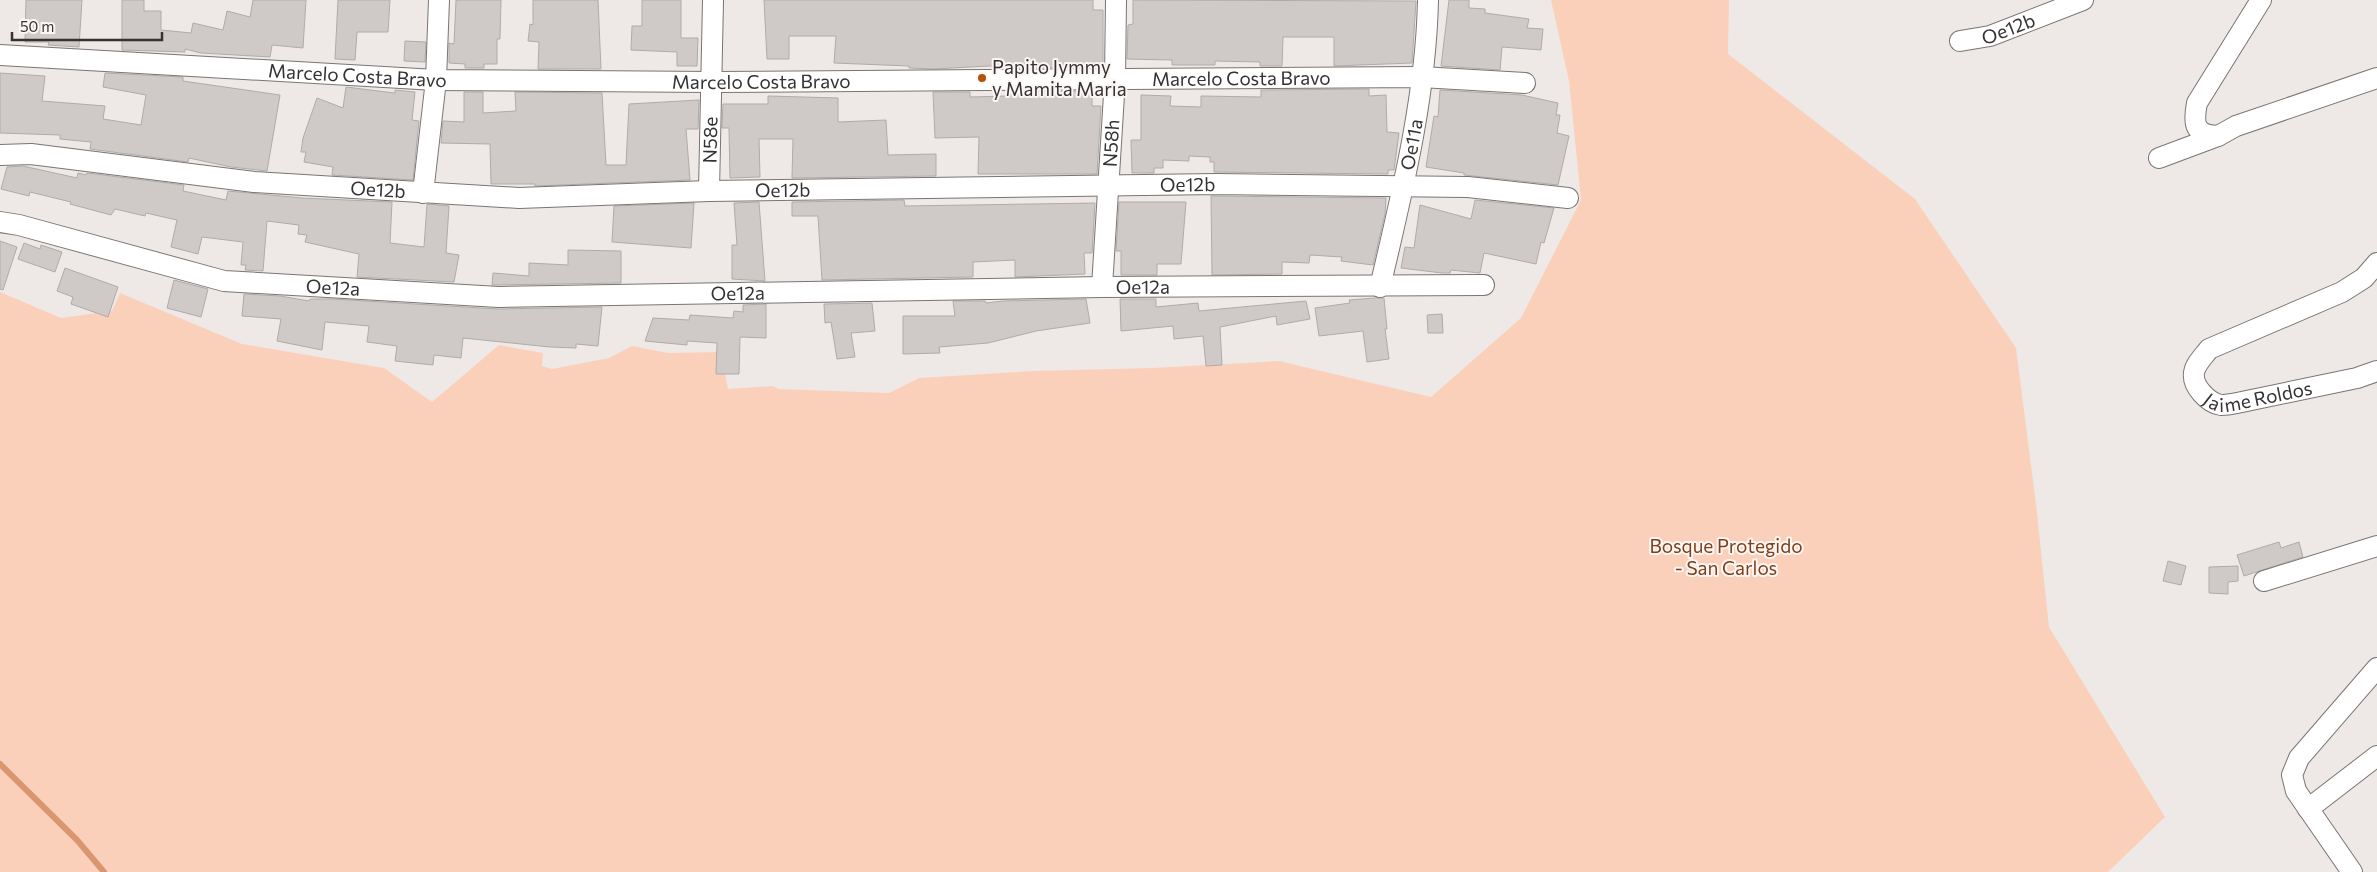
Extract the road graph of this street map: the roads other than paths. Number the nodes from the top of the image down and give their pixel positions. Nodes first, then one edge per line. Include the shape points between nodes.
1 (439, 0) edge
2 (714, 0) edge
3 (1116, 0) edge
4 (1428, 0) edge
5 (2083, 0) edge
6 (2261, 0) edge
7 (1960, 41) dead end
8 (0, 55) edge
9 (1421, 77) junction
10 (2377, 78) edge
11 (1115, 79) junction
12 (436, 80) junction
13 (713, 82) junction
14 (1525, 83) dead end
15 (2218, 136) junction
16 (0, 155) edge
17 (2159, 158) dead end
18 (1404, 185) junction
19 (1108, 186) junction
20 (709, 191) junction
21 (423, 193) junction
22 (1568, 198) dead end
23 (0, 222) edge
24 (2377, 263) edge
25 (1484, 285) dead end
26 (1102, 287) junction
27 (1380, 287) junction
28 (2377, 371) edge
29 (2377, 546) edge
30 (2264, 581) dead end
31 (2377, 668) edge
32 (2377, 756) edge
33 (2308, 809) junction
34 (2352, 872) edge

1 - 12 street
2 - 13 street, N58e
3 - 11 street, N58h
4 - 9 street, Oe11a via 1428,31
5 - 7 street, Oe12b via 1990,36
6 - 15 street via 2197,104 2194,120 2199,131
8 - 12 street, Marcelo Costa Bravo
9 - 11 street, Marcelo Costa Bravo
9 - 14 street, Marcelo Costa Bravo
9 - 18 street, Oe11a
10 - 15 street via 2253,120
11 - 13 street, Marcelo Costa Bravo
11 - 19 street, N58h
12 - 13 street, Marcelo Costa Bravo
12 - 21 street
13 - 20 street, N58e
15 - 17 street
16 - 21 street, Oe12b via 31,154 254,182
18 - 19 street, Oe12b
18 - 22 street, Oe12b via 1468,187
18 - 27 street, Oe11a
19 - 20 street, Oe12b
19 - 26 street, N58h
20 - 21 street, Oe12b via 518,198
23 - 26 street, Oe12a via 224,281 499,297
24 - 28 street, Jaime Roldos via 2364,278 2342,292 2209,349 2194,373 2204,396 2220,405 2358,378
25 - 27 street, Oe12a
26 - 27 street, Oe12a
29 - 30 street
31 - 33 street via 2294,767 2292,775 2296,791
32 - 33 street
33 - 34 street

